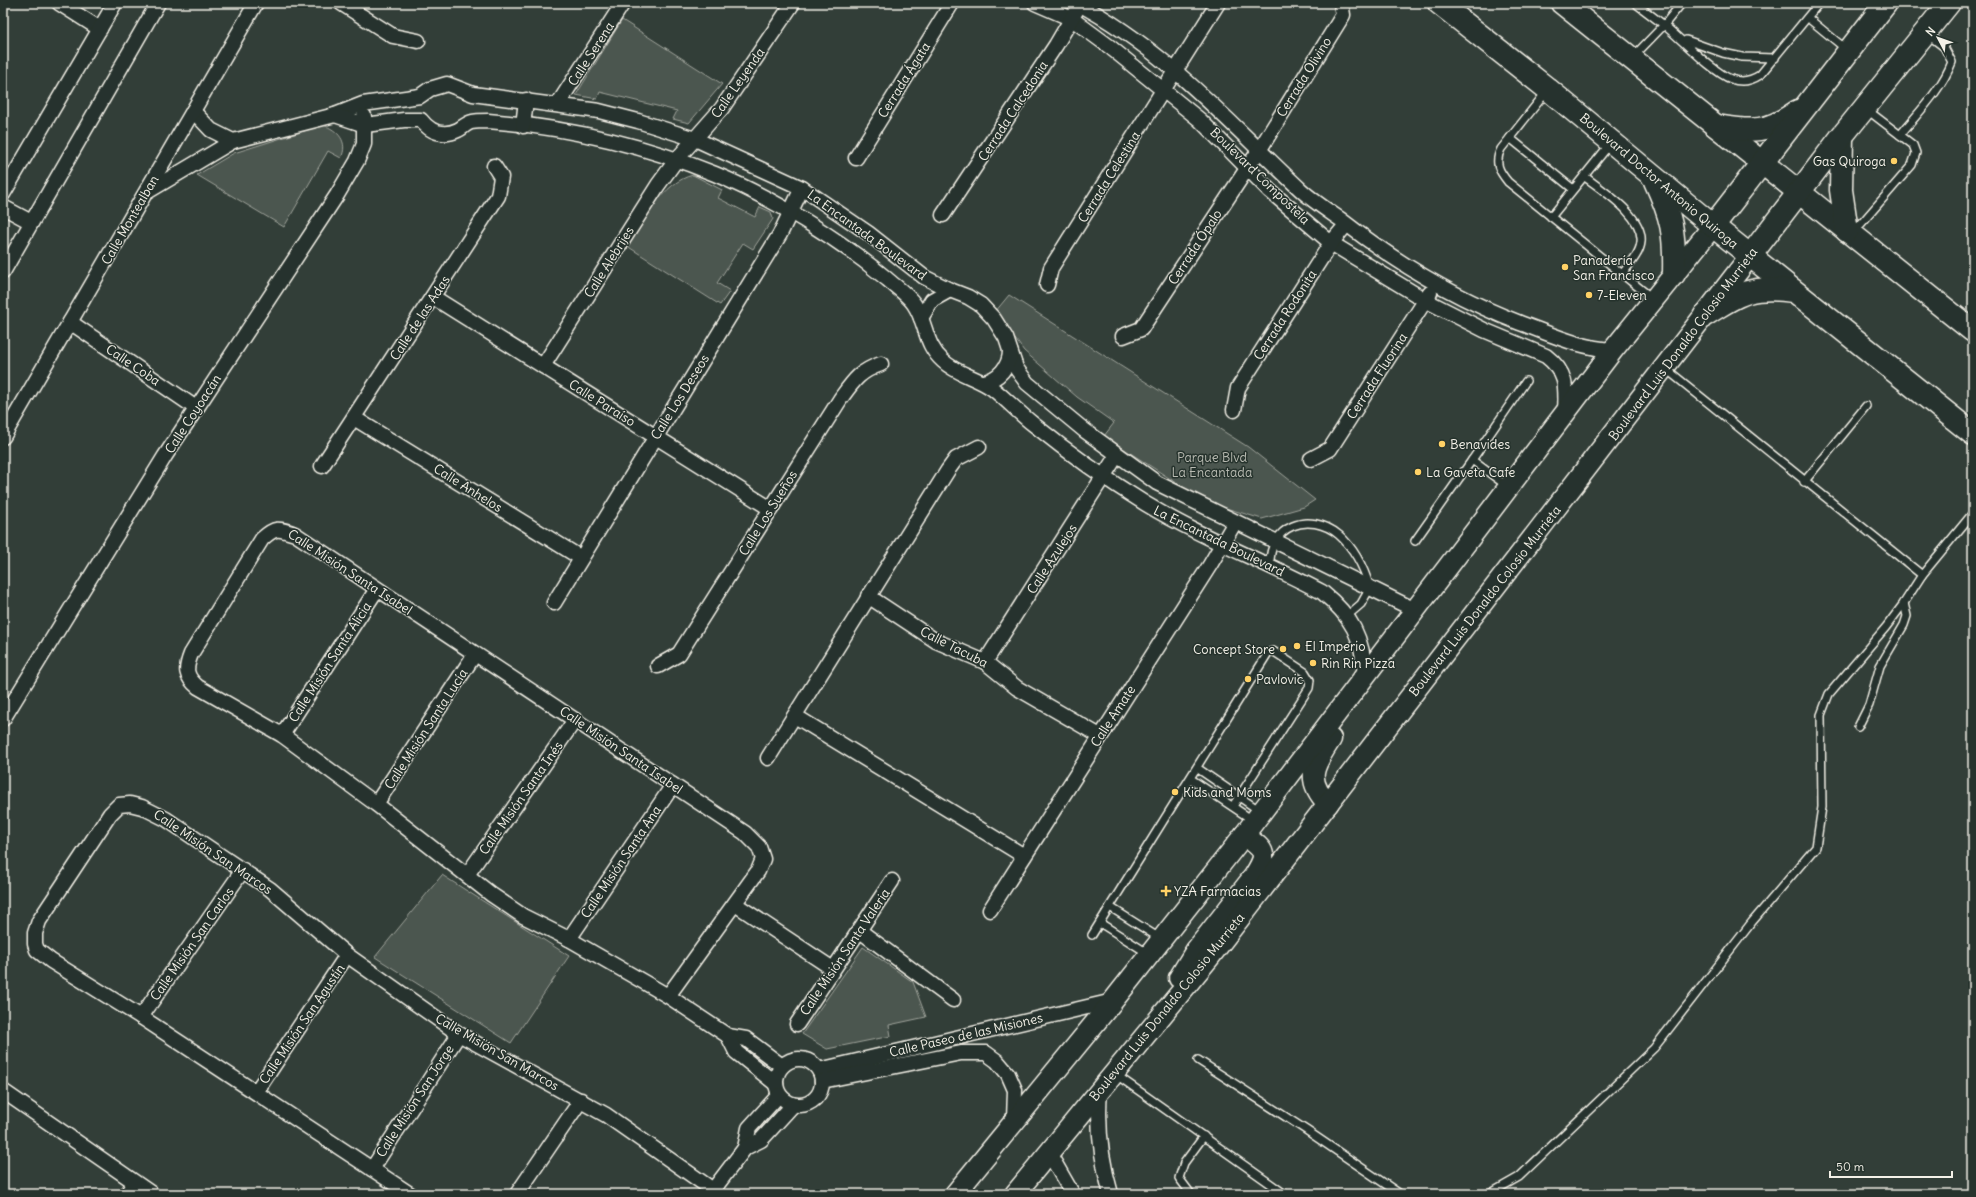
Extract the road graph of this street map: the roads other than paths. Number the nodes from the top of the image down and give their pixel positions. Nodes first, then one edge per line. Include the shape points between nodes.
1 (59, 3) edge
2 (115, 3) edge
3 (158, 3) edge
4 (256, 3) edge
5 (341, 3) edge
6 (623, 3) edge
7 (793, 3) edge
8 (952, 3) edge
9 (1035, 3) edge
10 (1218, 3) edge
11 (1341, 3) edge
12 (1439, 3) edge
13 (1562, 3) edge
14 (1635, 3) edge
15 (1682, 3) edge
16 (1819, 3) edge
17 (1886, 3) edge
18 (1949, 3) edge
19 (1079, 4) edge
20 (1808, 18) junction
21 (1072, 19) junction
22 (1664, 25) junction
23 (100, 29) junction
24 (1926, 32) junction
25 (1682, 39) junction
26 (418, 41) dead end
27 (1848, 51) junction
28 (1632, 58) junction
29 (1775, 58) junction
30 (1175, 70) junction
31 (1163, 90) junction
32 (1549, 90) junction
33 (420, 96) junction
34 (526, 100) junction
35 (363, 104) junction
36 (558, 104) junction
37 (1807, 105) junction
38 (1864, 108) junction
39 (193, 111) junction
40 (335, 115) junction
41 (421, 120) junction
42 (365, 125) junction
43 (523, 126) junction
44 (1717, 126) junction
45 (1900, 135) junction
46 (1842, 136) junction
47 (1510, 138) junction
48 (695, 139) junction
49 (233, 141) junction
50 (1612, 142) junction
51 (1260, 149) junction
52 (856, 158) dead end
53 (677, 159) junction
54 (1762, 163) junction
55 (494, 166) dead end
56 (1247, 167) junction
57 (1584, 176) junction
58 (1653, 176) junction
59 (802, 188) junction
60 (1573, 190) junction
61 (3, 194) edge
62 (145, 194) junction
63 (1799, 194) junction
64 (3, 207) edge
65 (790, 212) junction
66 (943, 215) dead end
67 (1551, 217) junction
68 (31, 222) junction
69 (1346, 224) junction
70 (1713, 226) junction
71 (1849, 233) junction
72 (1331, 243) junction
73 (1750, 256) junction
74 (7, 257) edge
75 (3, 272) edge
76 (1622, 274) junction
77 (1674, 274) junction
78 (1436, 284) junction
79 (1047, 285) dead end
80 (950, 290) junction
81 (1793, 290) junction
82 (433, 297) junction
83 (1425, 300) junction
84 (1654, 300) junction
85 (1705, 315) junction
86 (921, 318) junction
87 (1509, 319) junction
88 (70, 322) junction
89 (1973, 331) edge
90 (1123, 336) dead end
91 (1500, 336) junction
92 (1613, 350) junction
93 (1010, 352) junction
94 (881, 364) dead end
95 (543, 366) junction
96 (1665, 368) junction
97 (1526, 381) dead end
98 (984, 382) junction
99 (1866, 406) dead end
100 (196, 408) junction
101 (1234, 410) dead end
102 (1565, 413) junction
103 (354, 418) junction
104 (1973, 434) edge
105 (656, 436) junction
106 (3, 437) edge
107 (979, 447) dead end
108 (1118, 455) junction
109 (1311, 459) dead end
110 (1472, 460) junction
111 (322, 466) dead end
112 (1104, 478) junction
113 (1804, 482) junction
114 (1509, 487) junction
115 (771, 509) junction
116 (1973, 513) edge
117 (1235, 522) junction
118 (1276, 541) junction
119 (1415, 541) dead end
120 (1222, 544) junction
121 (582, 558) junction
122 (1270, 566) junction
123 (1922, 575) junction
124 (1370, 588) junction
125 (377, 589) junction
126 (868, 596) junction
127 (554, 603) dead end
128 (1904, 603) junction
129 (1415, 610) junction
130 (1348, 616) junction
131 (475, 654) junction
132 (985, 662) junction
133 (658, 666) dead end
134 (1365, 676) junction
135 (1348, 698) junction
136 (795, 716) junction
137 (3, 720) edge
138 (575, 720) junction
139 (1858, 727) dead end
140 (282, 735) junction
141 (1100, 736) junction
142 (768, 758) dead end
143 (1197, 768) junction
144 (1191, 779) junction
145 (673, 785) junction
146 (1239, 797) junction
147 (376, 804) junction
148 (1328, 804) junction
149 (1233, 806) junction
150 (1254, 822) junction
151 (1024, 856) junction
152 (243, 870) junction
153 (467, 875) junction
154 (892, 881) dead end
155 (735, 904) junction
156 (1110, 907) junction
157 (990, 910) dead end
158 (1100, 923) junction
159 (860, 930) junction
160 (1092, 935) dead end
161 (569, 939) junction
162 (1161, 939) junction
163 (1149, 954) junction
164 (347, 955) junction
165 (833, 969) junction
166 (668, 996) junction
167 (953, 1000) dead end
168 (1113, 1001) junction
169 (142, 1017) junction
170 (1158, 1021) junction
171 (797, 1024) dead end
172 (459, 1034) junction
173 (728, 1036) junction
174 (1198, 1060) dead end
175 (782, 1066) junction
176 (1114, 1074) junction
177 (820, 1075) junction
178 (777, 1089) junction
179 (1100, 1091) junction
180 (256, 1092) junction
181 (5, 1096) edge
182 (581, 1100) junction
183 (793, 1105) junction
184 (1014, 1120) junction
185 (1204, 1136) junction
186 (745, 1148) junction
187 (1049, 1152) junction
188 (372, 1168) junction
189 (131, 1181) junction
190 (712, 1192) edge
191 (123, 1194) edge
192 (152, 1194) edge
193 (410, 1194) edge
194 (517, 1194) edge
195 (954, 1194) edge
196 (1015, 1194) edge
197 (1072, 1194) edge
198 (1111, 1194) edge
199 (1192, 1194) edge
200 (1285, 1194) edge
201 (1400, 1194) edge
202 (1489, 1194) edge

1 - 23 street
2 - 23 street
3 - 68 street
4 - 39 street, Calle Montealban
5 - 26 street via 393,36
6 - 36 street, Calle Serena
7 - 48 street, Calle Leyenda via 722,108
8 - 52 street, Cerrada Ágata
9 - 21 street, Boulevard Compostela
10 - 30 street, Cerrada Celestina
11 - 51 street, Cerrada Olivino via 1343,15
12 - 32 main road, Boulevard Doctor Antonio Quiroga
13 - 28 main road
14 - 22 lane
15 - 22 lane
16 - 20 lane
17 - 27 main road
18 - 24 main road, Boulevard Luis Donaldo Colosio Murrieta
19 - 21 street, Cerrada Calcedonia
19 - 30 street, Boulevard Compostela via 1110,21
20 - 27 lane
20 - 29 lane
21 - 31 street, Boulevard Compostela
21 - 66 street, Cerrada Calcedonia
22 - 25 lane
22 - 28 lane
23 - 61 street
24 - 38 main road, Boulevard Luis Donaldo Colosio Murrieta
24 - 45 lane via 1944,47 1952,62 1938,87
25 - 29 lane via 1742,57
25 - 29 lane via 1718,72 1731,80 1744,82 1754,79
27 - 37 main road
28 - 44 main road
30 - 31 street, Cerrada Celestina
30 - 51 street, Boulevard Compostela
31 - 56 street, Boulevard Compostela via 1200,120
31 - 79 street, Cerrada Celestina via 1051,268
32 - 47 lane
32 - 50 main road, Boulevard Doctor Antonio Quiroga
33 - 34 street, La Encantada Boulevard via 430,89 447,84 473,94
33 - 35 street, La Encantada Boulevard
33 - 41 street via 417,107
34 - 36 street, La Encantada Boulevard
34 - 43 street
35 - 40 street, La Encantada Boulevard
35 - 42 street, Calle Coyoacán
36 - 48 street, La Encantada Boulevard via 599,110
37 - 44 main road via 1785,120 1764,129 1745,130
37 - 54 main road
38 - 45 lane
38 - 46 main road, Boulevard Luis Donaldo Colosio Murrieta
39 - 49 street via 211,130
39 - 62 street, Calle Montealban
40 - 42 street
40 - 49 street, La Encantada Boulevard
41 - 42 street
41 - 43 street, La Encantada Boulevard via 430,129 441,133 454,132 472,122 486,121
42 - 100 street, Calle Coyoacán via 364,144 337,195
43 - 53 street, La Encantada Boulevard via 559,129
44 - 54 main road
45 - 71 lane via 1913,145 1916,153 1912,165
46 - 63 main road, Boulevard Luis Donaldo Colosio Murrieta
46 - 71 main road via 1841,190
47 - 60 lane
47 - 67 lane via 1497,157 1500,172 1508,182
48 - 53 street, Calle Leyenda
48 - 59 street, La Encantada Boulevard
49 - 62 street, La Encantada Boulevard
50 - 57 lane
50 - 58 main road, Boulevard Doctor Antonio Quiroga
51 - 56 street, Cerrada Ópalo
51 - 69 street, Boulevard Compostela via 1302,191
53 - 65 street, La Encantada Boulevard via 733,182
53 - 95 street, Calle Alebrijes
54 - 63 main road
54 - 70 main road
55 - 82 street, Calle de las Adas via 501,177 498,196
56 - 72 street, Boulevard Compostela via 1270,191
56 - 90 street, Cerrada Ópalo via 1141,329
57 - 60 lane
57 - 76 lane via 1629,213 1640,229 1641,242 1637,254
58 - 70 main road, Boulevard Doctor Antonio Quiroga
58 - 77 main road via 1671,217 1675,241
59 - 65 street, Calle Los Deseos
59 - 80 street, La Encantada Boulevard via 868,233 924,277
60 - 67 lane
62 - 88 street, Calle Montealban
63 - 71 main road
63 - 73 main road, Boulevard Luis Donaldo Colosio Murrieta
64 - 68 street
65 - 86 street, La Encantada Boulevard via 870,265 914,304
65 - 105 street, Calle Los Deseos via 780,234
67 - 76 lane
68 - 74 street
69 - 72 street, Cerrada Rodonita
69 - 78 street, Boulevard Compostela
70 - 73 main road, Boulevard Doctor Antonio Quiroga
70 - 77 main road
71 - 89 main road
72 - 83 street, Boulevard Compostela
72 - 101 street, Cerrada Rodonita via 1238,388
73 - 81 main road, Boulevard Doctor Antonio Quiroga
73 - 85 main road, Boulevard Luis Donaldo Colosio Murrieta
74 - 75 street
76 - 84 lane
77 - 84 main road
78 - 83 street, Cerrada Fluorina
78 - 87 street, Boulevard Compostela
80 - 86 street via 932,300
80 - 93 street, La Encantada Boulevard via 982,305 1006,338
81 - 85 main road via 1771,288 1744,292
81 - 104 main road, Boulevard Doctor Antonio Quiroga
82 - 95 street, Calle Paraíso
82 - 103 street, Calle de las Adas
83 - 91 street, Boulevard Compostela
83 - 109 street, Cerrada Fluorina via 1330,449
84 - 92 main road
85 - 96 main road, Boulevard Luis Donaldo Colosio Murrieta
86 - 98 street, La Encantada Boulevard via 933,351 956,371
87 - 91 street
87 - 92 street, Boulevard Compostela via 1574,344
88 - 100 street, Calle Coba
88 - 106 street, Calle Montealban
91 - 102 street, Boulevard Compostela via 1546,356 1555,363 1561,371 1566,387
92 - 102 main road
93 - 98 street via 1002,372
93 - 108 street, La Encantada Boulevard via 1016,368 1027,383
94 - 115 street, Calle Los Sueños via 859,375 851,385
95 - 105 street, Calle Paraíso
96 - 113 lane
96 - 148 main road, Boulevard Luis Donaldo Colosio Murrieta
97 - 110 lane
98 - 112 street, La Encantada Boulevard via 1032,424
99 - 113 lane
100 - 137 street, Calle Coyoacán
102 - 114 main road
103 - 111 street, Calle de las Adas
103 - 121 street, Calle Anhelos
105 - 115 street, Calle Paraíso
105 - 121 street, Calle Los Deseos
107 - 126 street via 956,459
108 - 112 street, Calle Azulejos
108 - 117 street, La Encantada Boulevard via 1158,483
110 - 114 lane
110 - 119 lane
112 - 120 street, La Encantada Boulevard via 1148,506
112 - 132 street, Calle Azulejos
113 - 123 lane
114 - 129 main road
115 - 133 street, Calle Los Sueños via 679,654
116 - 123 lane
117 - 118 street, La Encantada Boulevard
117 - 120 street, Calle Amate
118 - 122 lane via 1269,557
118 - 124 street, La Encantada Boulevard
118 - 124 lane via 1284,530 1293,525 1316,524 1328,528 1355,554
120 - 122 street, La Encantada Boulevard
120 - 141 street, Calle Amate
121 - 127 street, Calle Los Deseos
122 - 130 street, La Encantada Boulevard via 1322,592
123 - 128 lane
124 - 129 street, La Encantada Boulevard
124 - 130 lane via 1361,604
125 - 131 street, Calle Misión Santa Isabel
125 - 140 street, Calle Misión Santa Alicia
125 - 140 street, Calle Misión Santa Isabel via 295,534 281,529 272,530 262,539 191,654 186,672 189,679 198,687
126 - 132 street, Calle Tacuba via 936,641
126 - 136 street
128 - 139 lane via 1907,616 1904,625 1880,666 1869,705
128 - 202 lane via 1828,694 1821,715 1822,807 1816,847 1752,922 1654,1048 1519,1177
129 - 134 main road
130 - 134 street, La Encantada Boulevard via 1364,655
131 - 138 street, Calle Misión Santa Isabel
131 - 147 street, Calle Misión Santa Lucía
132 - 141 street, Calle Tacuba via 1016,688
134 - 135 main road
135 - 148 main road via 1350,707 1346,716 1317,761 1312,774 1320,795
135 - 150 main road
136 - 142 street
136 - 151 street
138 - 145 street, Calle Misión Santa Isabel
138 - 153 street, Calle Misión Santa Inés
140 - 147 street, Calle Misión Santa Isabel
141 - 151 street, Calle Amate
143 - 144 lane
143 - 146 lane
143 - 146 lane via 1268,653 1276,652 1305,672 1310,680 1309,688
144 - 149 lane
144 - 156 lane
145 - 155 street, Calle Misión Santa Isabel via 745,832 762,852 763,859 758,871
145 - 161 street, Calle Misión Santa Ana
146 - 149 lane
146 - 150 lane
147 - 153 street, Calle Misión Santa Isabel
148 - 170 main road, Boulevard Luis Donaldo Colosio Murrieta
149 - 150 lane
150 - 162 main road
150 - 170 main road via 1263,849 1263,863 1196,950 1175,983
151 - 157 street, Calle Amate
152 - 164 street, Calle Misión San Marcos via 270,889
152 - 169 street, Calle Misión San Carlos
152 - 169 street, Calle Misión San Marcos via 166,819 142,807 119,805 110,814 39,921 35,944 37,950 51,961
153 - 161 street, Calle Misión Santa Isabel via 523,916
154 - 159 street, Calle Misión Santa Valeria
155 - 165 street
155 - 166 street, Calle Misión Santa Isabel
156 - 158 lane
156 - 162 lane
158 - 160 lane
158 - 163 lane
159 - 165 street, Calle Misión Santa Valeria
159 - 167 street
161 - 166 street, Calle Misión Santa Isabel
162 - 163 main road
163 - 168 main road
164 - 172 street, Calle Misión San Marcos
164 - 180 street, Calle Misión San Agustín
165 - 171 street, Calle Misión Santa Valeria
166 - 173 street, Calle Misión Santa Isabel
168 - 177 street, Calle Paseo de las Misiones
168 - 184 main road
169 - 180 street, Calle Misión San Marcos
170 - 176 main road, Boulevard Luis Donaldo Colosio Murrieta
172 - 182 street, Calle Misión San Marcos
172 - 188 street, Calle Misión San Jorge
173 - 175 street, Calle Misión Santa Isabel via 746,1039
173 - 178 street, Calle Misión Santa Isabel via 736,1052
174 - 201 lane
175 - 177 street via 800,1059 813,1064
175 - 178 street via 776,1077
176 - 179 main road, Boulevard Luis Donaldo Colosio Murrieta
176 - 185 lane
177 - 183 street via 819,1094 814,1100
177 - 184 street, Calle Paseo de las Misiones via 962,1053 986,1053 1008,1074 1015,1090
178 - 183 street via 784,1100
178 - 186 street, Calle Misión San Marcos via 749,1128
179 - 187 main road, Boulevard Luis Donaldo Colosio Murrieta
179 - 198 street via 1098,1119 1101,1148
180 - 188 street, Calle Misión San Marcos
181 - 189 street
182 - 190 street, Calle Misión San Marcos via 606,1115
182 - 194 street
183 - 186 street, Calle Misión San Marcos via 761,1140
184 - 195 main road
185 - 199 lane via 1184,1163 1179,1178
185 - 200 lane
186 - 190 street, Calle Misión San Marcos
187 - 196 main road, Boulevard Luis Donaldo Colosio Murrieta
187 - 197 street
188 - 193 street, Calle Misión San Marcos
189 - 191 lane
189 - 192 street

